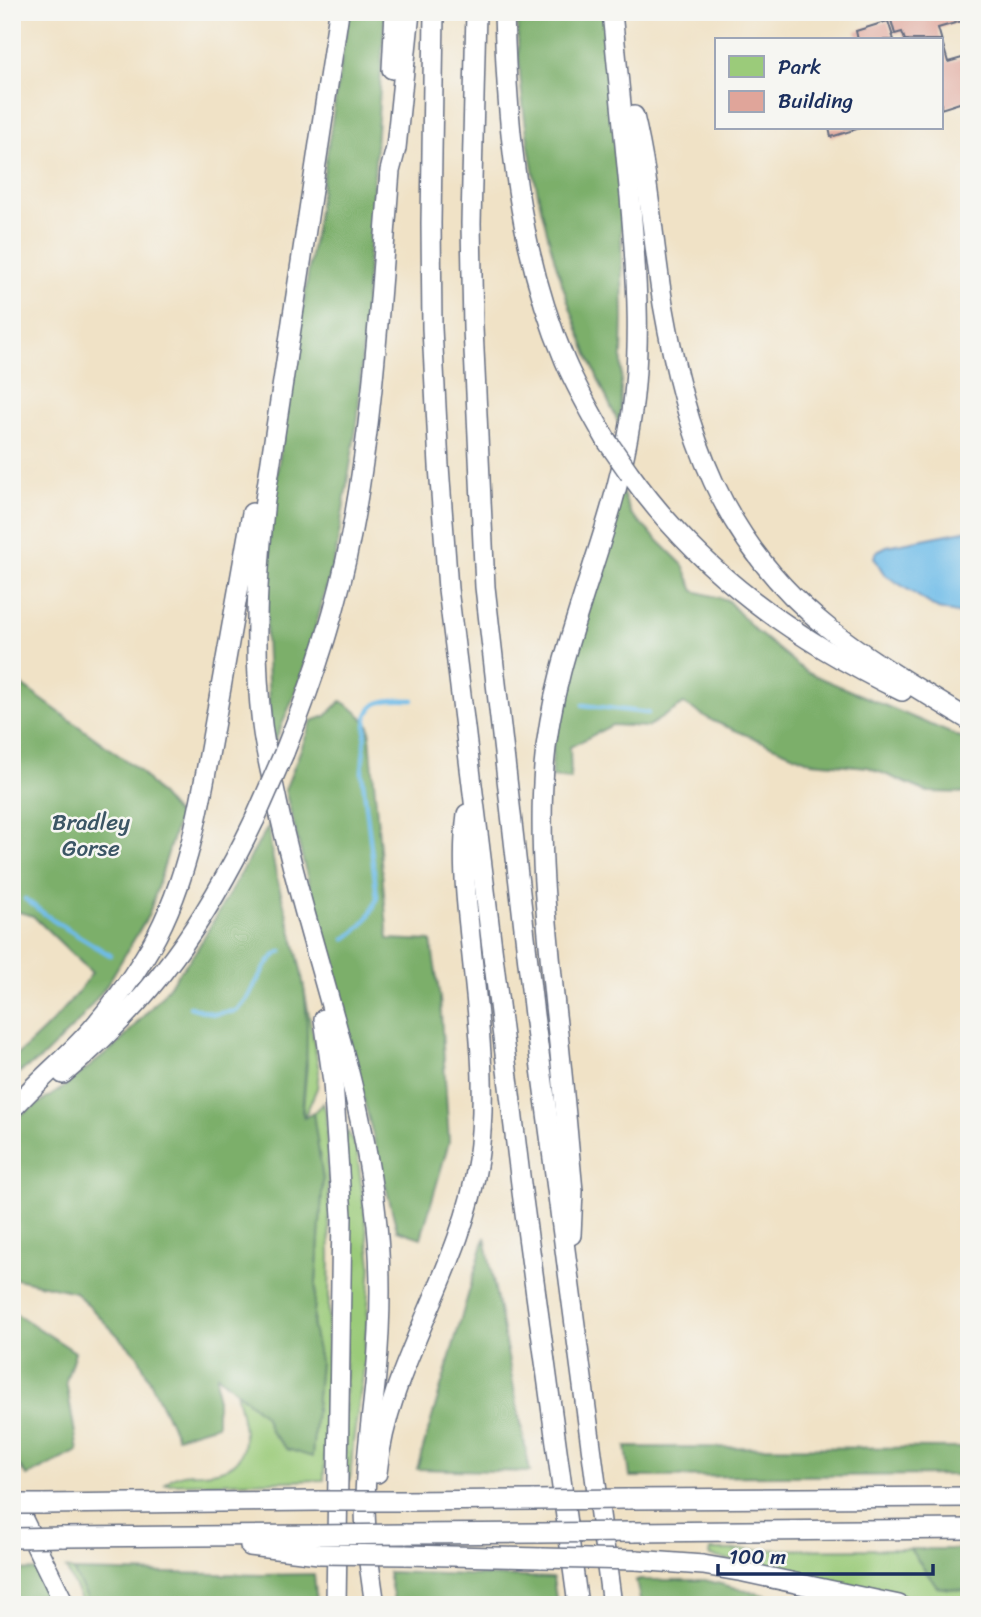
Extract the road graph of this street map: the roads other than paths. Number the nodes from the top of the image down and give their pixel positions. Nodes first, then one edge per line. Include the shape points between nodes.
1 (339, 12) edge
2 (395, 12) edge
3 (410, 12) edge
4 (435, 12) edge
5 (476, 12) edge
6 (504, 12) edge
7 (612, 12) edge
8 (615, 47) junction
9 (390, 172) junction
10 (279, 397) junction
11 (969, 721) edge
12 (471, 787) junction
13 (305, 914) junction
14 (14, 1106) edge
15 (569, 1281) junction
16 (12, 1497) edge
17 (969, 1497) edge
18 (12, 1504) edge
19 (969, 1529) edge
20 (14, 1538) edge
21 (319, 1544) junction
22 (374, 1595) edge
23 (65, 1605) edge
24 (336, 1605) edge
25 (578, 1605) edge
26 (612, 1605) edge
27 (899, 1605) edge

1 - 10 highway
2 - 9 highway
3 - 9 highway
4 - 12 highway via 431,223 439,466
5 - 15 highway via 471,223 485,587
6 - 11 highway, bridge via 513,164 534,271 565,361 607,441 684,541 749,599 839,659
7 - 8 highway
8 - 11 highway via 635,120 679,386 700,455 724,503 761,561 824,625
8 - 15 highway via 636,270 636,379 618,482 552,701 542,800 545,912 573,1191
9 - 14 highway, bridge via 367,426 351,536 329,628 302,709 255,819 189,940 132,1009 82,1058
10 - 13 highway via 260,547 257,643 267,754
10 - 14 highway via 254,501 201,802 169,911 146,956 108,1010
12 - 22 highway via 465,882 482,1094 478,1160 459,1240 386,1426 373,1515
12 - 25 highway
13 - 22 highway via 352,1081 376,1210 379,1332 365,1503
13 - 24 highway via 333,1082 341,1179
15 - 26 highway
16 - 23 highway
17 - 18 highway, bridge
19 - 21 highway, bridge via 405,1534
20 - 21 highway, bridge via 173,1536
21 - 27 highway, bridge via 405,1555 703,1565

